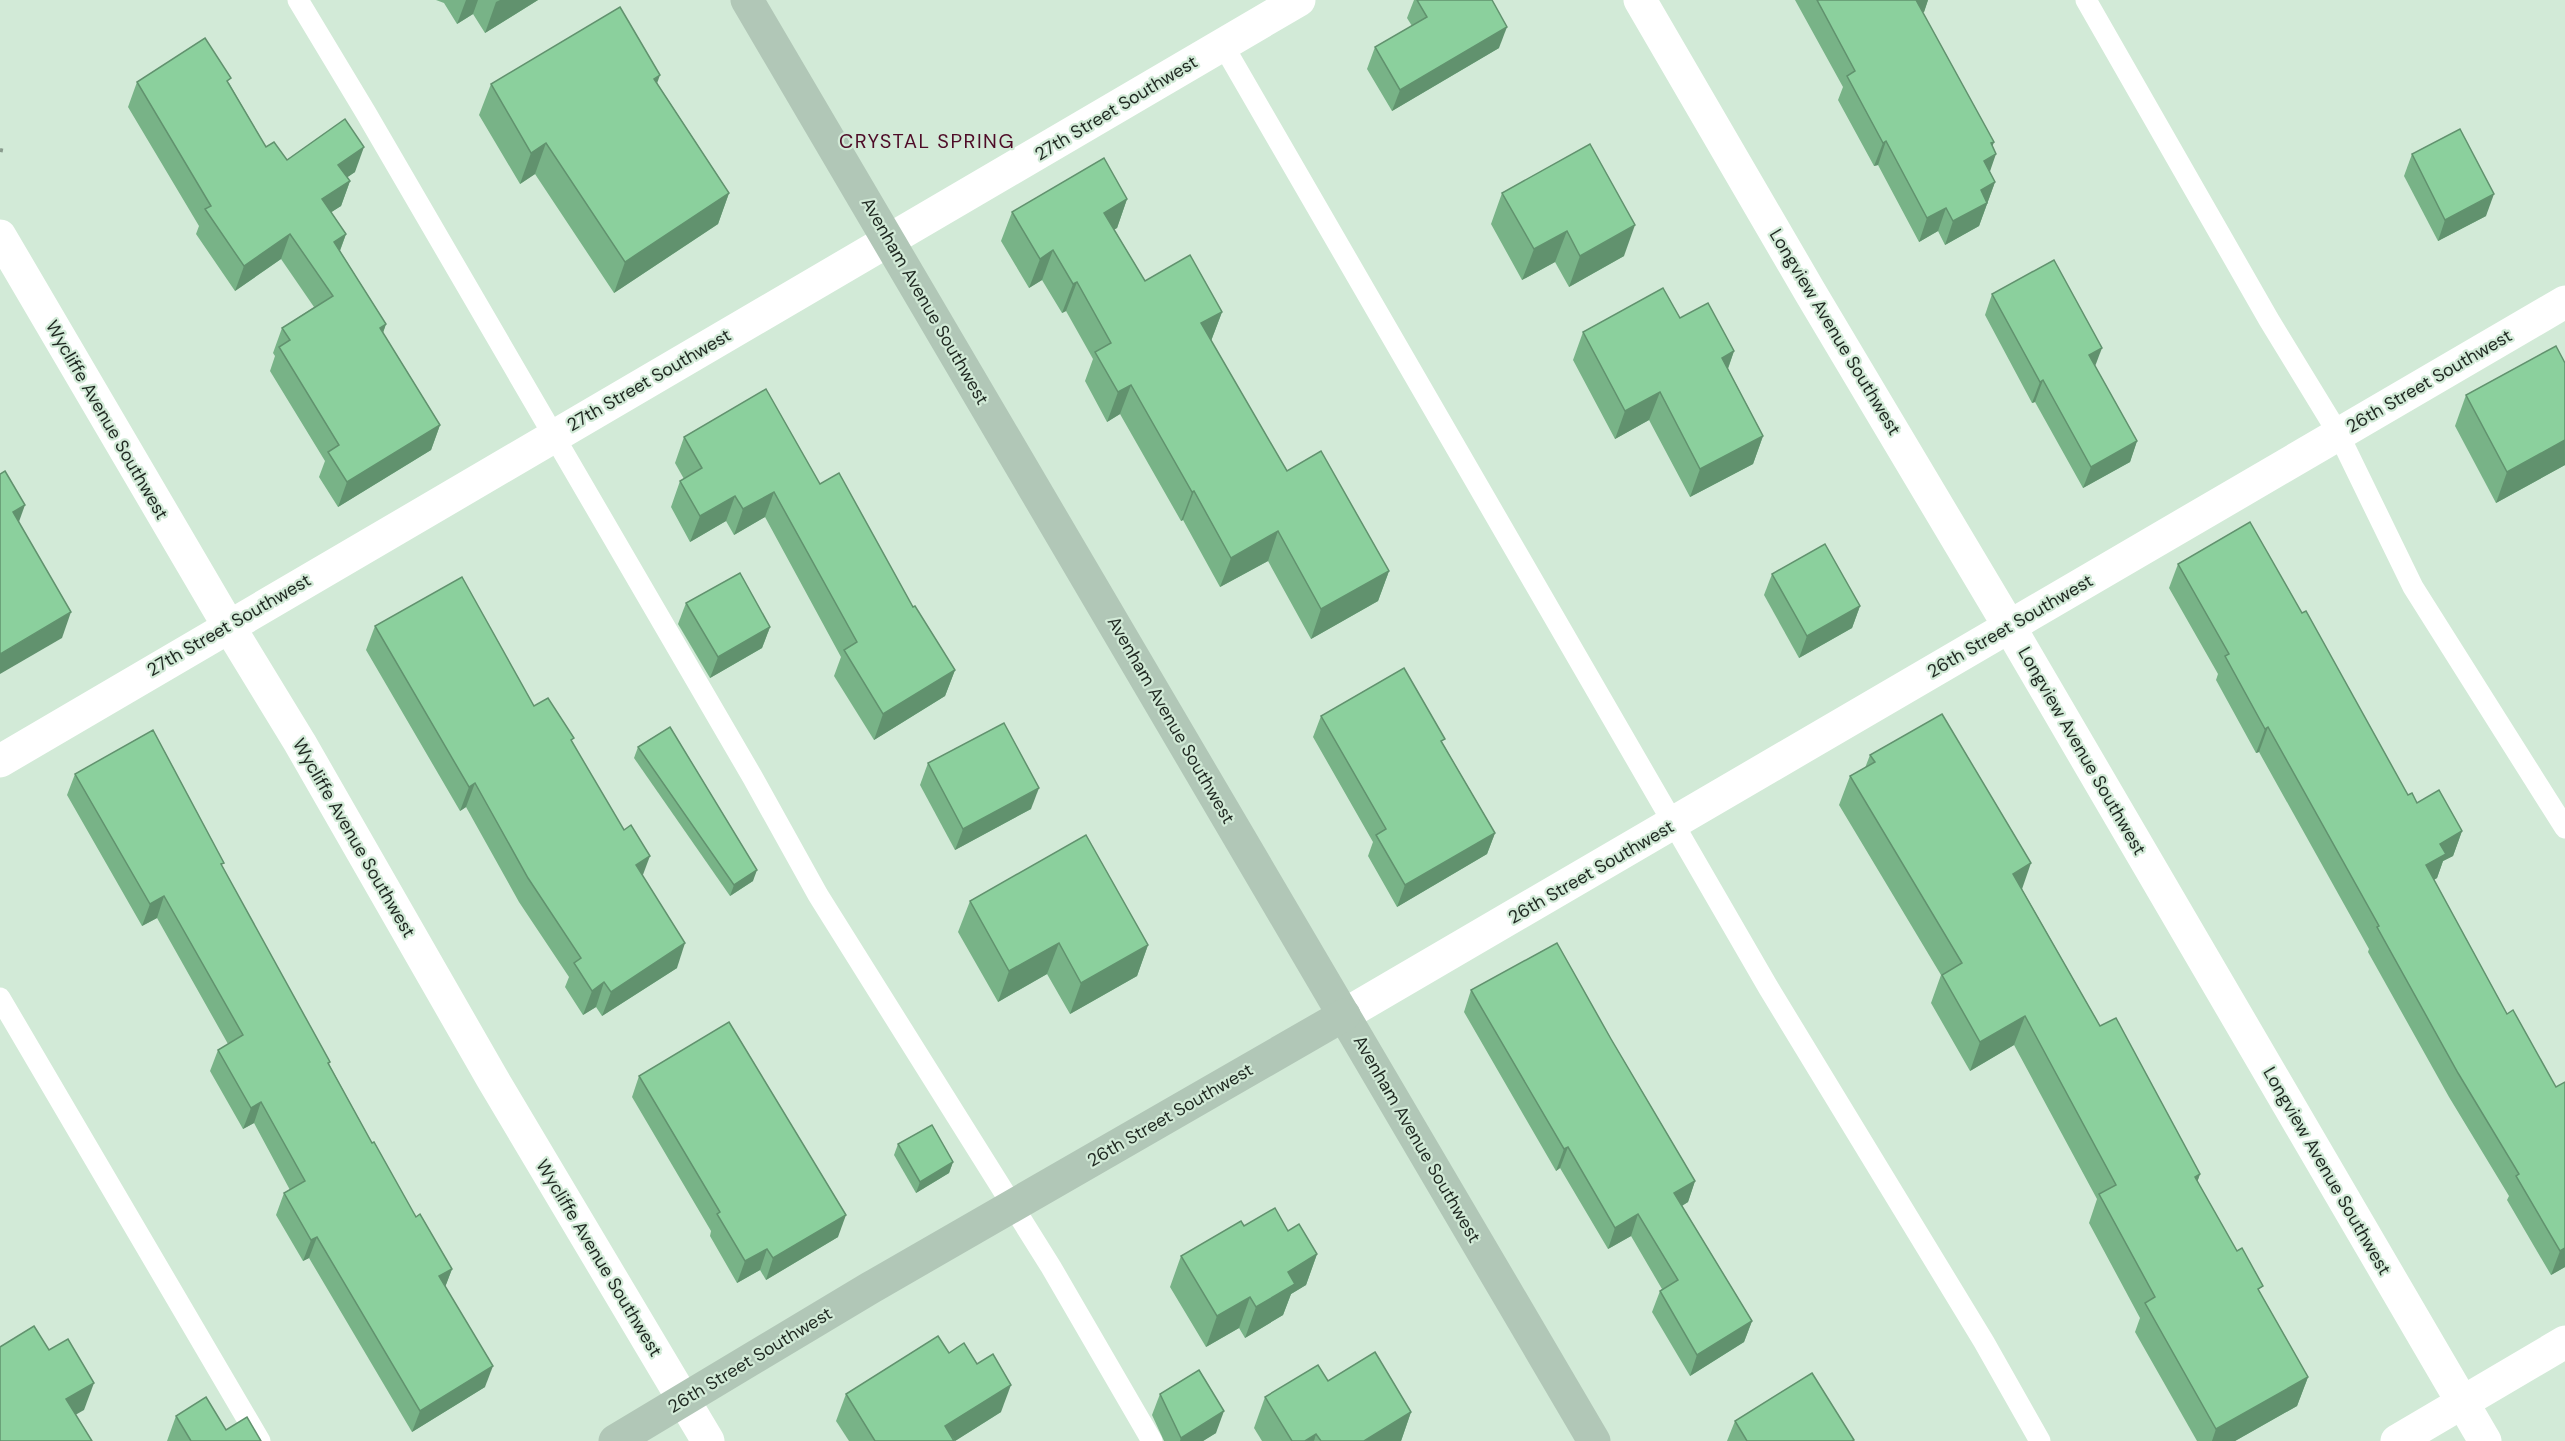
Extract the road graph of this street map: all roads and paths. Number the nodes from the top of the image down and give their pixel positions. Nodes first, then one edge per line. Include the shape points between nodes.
1 (298, 0) edge
2 (747, 0) edge
3 (1299, 0) edge
4 (1640, 0) edge
5 (2086, 0) edge
6 (1223, 45) junction
7 (0, 236) edge
8 (889, 240) junction
9 (2565, 302) edge
10 (2338, 433) junction
11 (552, 436) junction
12 (228, 625) junction
13 (2009, 626) junction
14 (0, 760) edge
15 (1674, 824) junction
16 (2565, 828) edge
17 (0, 998) edge
18 (1344, 1015) junction
19 (1013, 1206) junction
20 (2565, 1342) edge
21 (684, 1401) junction
22 (2462, 1402) junction
23 (260, 1441) edge
24 (615, 1441) edge
25 (708, 1441) edge
26 (1152, 1441) edge
27 (1594, 1441) edge
28 (2040, 1441) edge
29 (2397, 1441) edge
30 (2485, 1441) edge

1 - 11 lane
2 - 8 street, Avenham Avenue Southwest
3 - 6 street, 27th Street Southwest
4 - 13 street, Longview Avenue Southwest
5 - 10 lane
6 - 8 street, 27th Street Southwest
6 - 15 lane
7 - 12 street, Wycliffe Avenue Southwest
8 - 11 street, 27th Street Southwest
8 - 18 street, Avenham Avenue Southwest
9 - 10 street, 26th Street Southwest
10 - 13 street, 26th Street Southwest
10 - 16 lane via 2413,587
11 - 12 street, 27th Street Southwest
11 - 19 lane via 818,895
12 - 14 street, 27th Street Southwest
12 - 21 street, Wycliffe Avenue Southwest
13 - 15 street, 26th Street Southwest
13 - 22 street, Longview Avenue Southwest
15 - 18 street, 26th Street Southwest
15 - 28 lane via 1767,987 1984,1342
17 - 23 lane
18 - 19 street, 26th Street Southwest
18 - 27 street, Avenham Avenue Southwest
19 - 21 street, 26th Street Southwest
19 - 26 lane
20 - 22 street
21 - 24 street, 26th Street Southwest
21 - 25 street, Wycliffe Avenue Southwest
22 - 29 street
22 - 30 street, Longview Avenue Southwest

